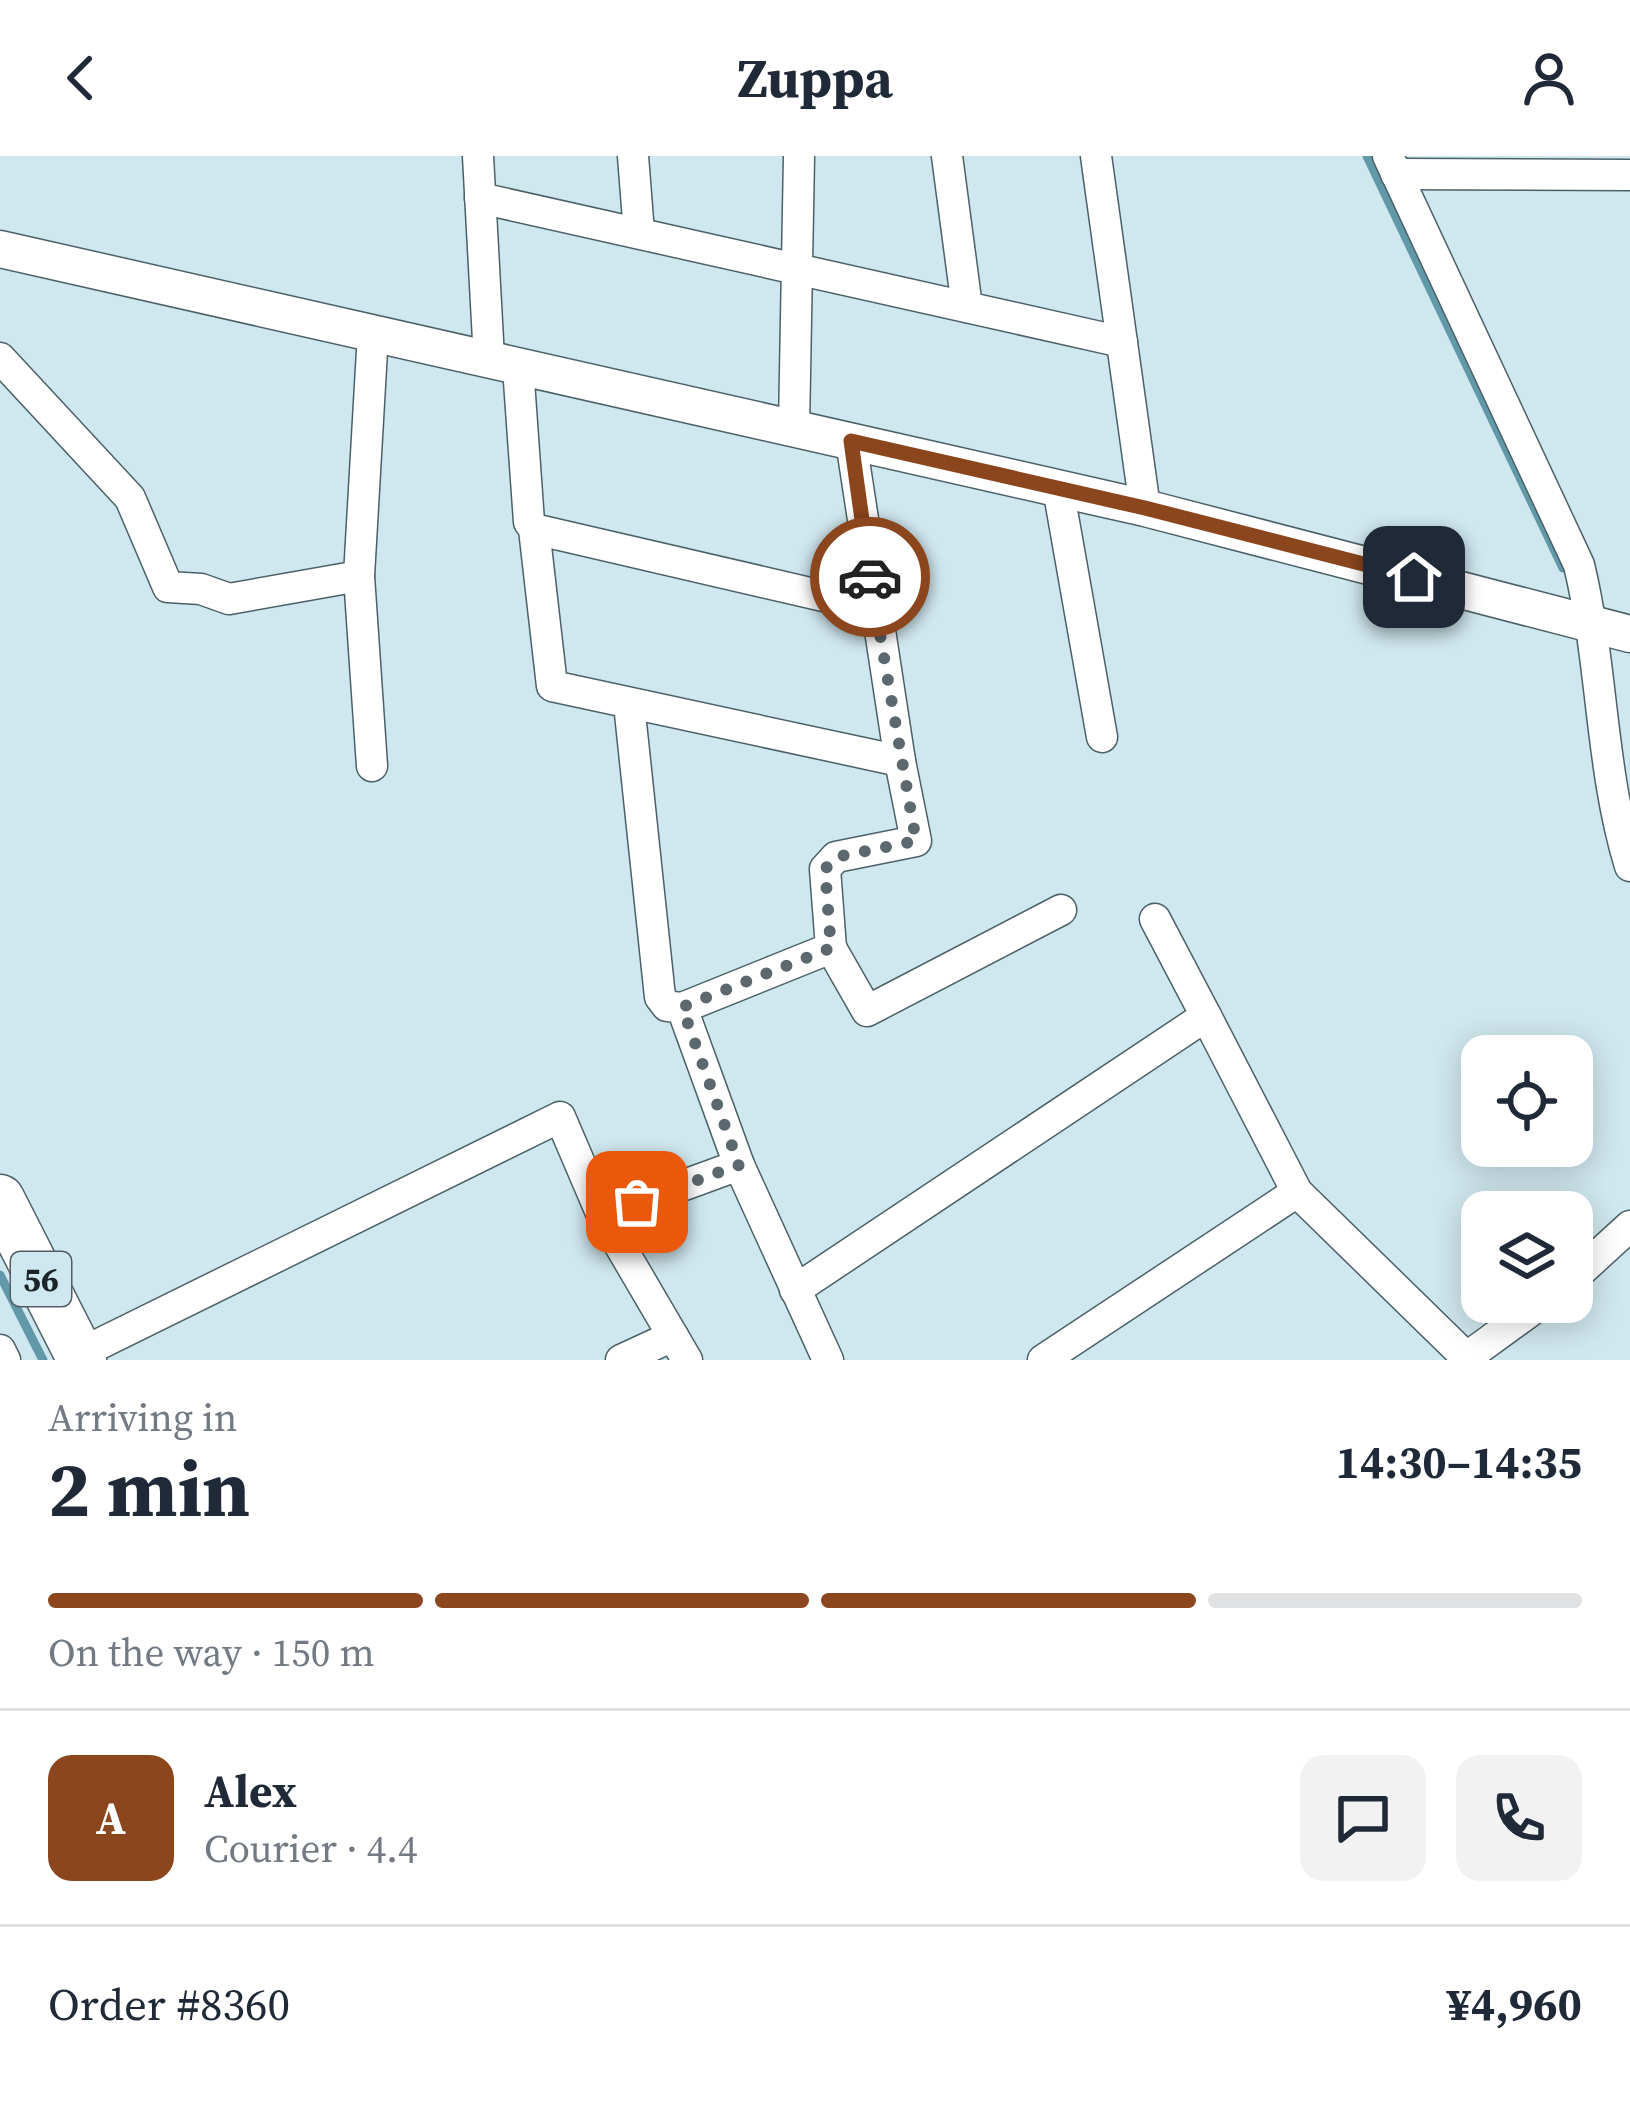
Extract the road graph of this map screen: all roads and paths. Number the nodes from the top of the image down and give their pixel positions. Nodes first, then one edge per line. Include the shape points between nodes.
1 (478, 156) edge
2 (633, 156) edge
3 (799, 156) edge
4 (947, 156) edge
5 (1096, 156) edge
6 (1392, 165) edge
7 (1630, 175) edge
8 (480, 197) junction
9 (639, 233) junction
10 (0, 249) edge
11 (797, 269) junction
12 (968, 307) junction
13 (373, 333) junction
14 (1122, 342) junction
15 (0, 358) edge
16 (503, 363) junction
17 (794, 428) junction
18 (851, 441) junction
19 (1058, 488) junction
20 (1145, 508) junction
21 (534, 529) junction
22 (359, 576) junction
23 (874, 608) junction
24 (1593, 622) junction
25 (1630, 634) edge
26 (629, 704) junction
27 (1102, 737) dead end
28 (901, 761) junction
29 (372, 766) dead end
30 (1630, 866) edge
31 (1061, 910) dead end
32 (1155, 919) dead end
33 (831, 948) junction
34 (682, 1007) junction
35 (1206, 1016) junction
36 (739, 1165) junction
37 (1297, 1192) junction
38 (0, 1199) edge
39 (602, 1215) junction
40 (1630, 1226) edge
41 (1593, 1260) edge
42 (795, 1290) junction
43 (1514, 1323) edge
44 (680, 1348) edge
45 (0, 1350) edge
46 (81, 1357) edge
47 (1465, 1359) edge
48 (5, 1360) edge
49 (621, 1360) edge
50 (829, 1360) edge
51 (1043, 1360) edge

1 - 8 street
2 - 9 street
3 - 11 street
4 - 12 street
5 - 14 street
6 - 7 street
6 - 24 street via 1579,565
8 - 9 street
8 - 16 street
9 - 11 street
10 - 13 street
11 - 12 street
11 - 17 street
12 - 14 street
13 - 16 street
13 - 22 street
14 - 20 street
15 - 22 street via 130,498 169,587 229,599
16 - 17 street
16 - 21 street
17 - 18 street
18 - 19 street
18 - 23 street
19 - 20 street
19 - 27 street
20 - 24 street
21 - 23 street
21 - 26 street via 552,686
22 - 29 street
23 - 28 street
24 - 25 street
24 - 30 street via 1614,815
26 - 28 street
26 - 34 street via 660,997
28 - 33 street via 916,841 836,857 825,869
31 - 33 street via 867,1011
32 - 35 street
33 - 34 street
34 - 36 street
35 - 37 street
35 - 42 street
36 - 39 street
36 - 42 street
37 - 47 street
37 - 51 street
38 - 46 main road, 56
39 - 44 street
39 - 46 street via 560,1117
40 - 41 street
42 - 50 street
43 - 47 street
44 - 49 street
45 - 48 street

